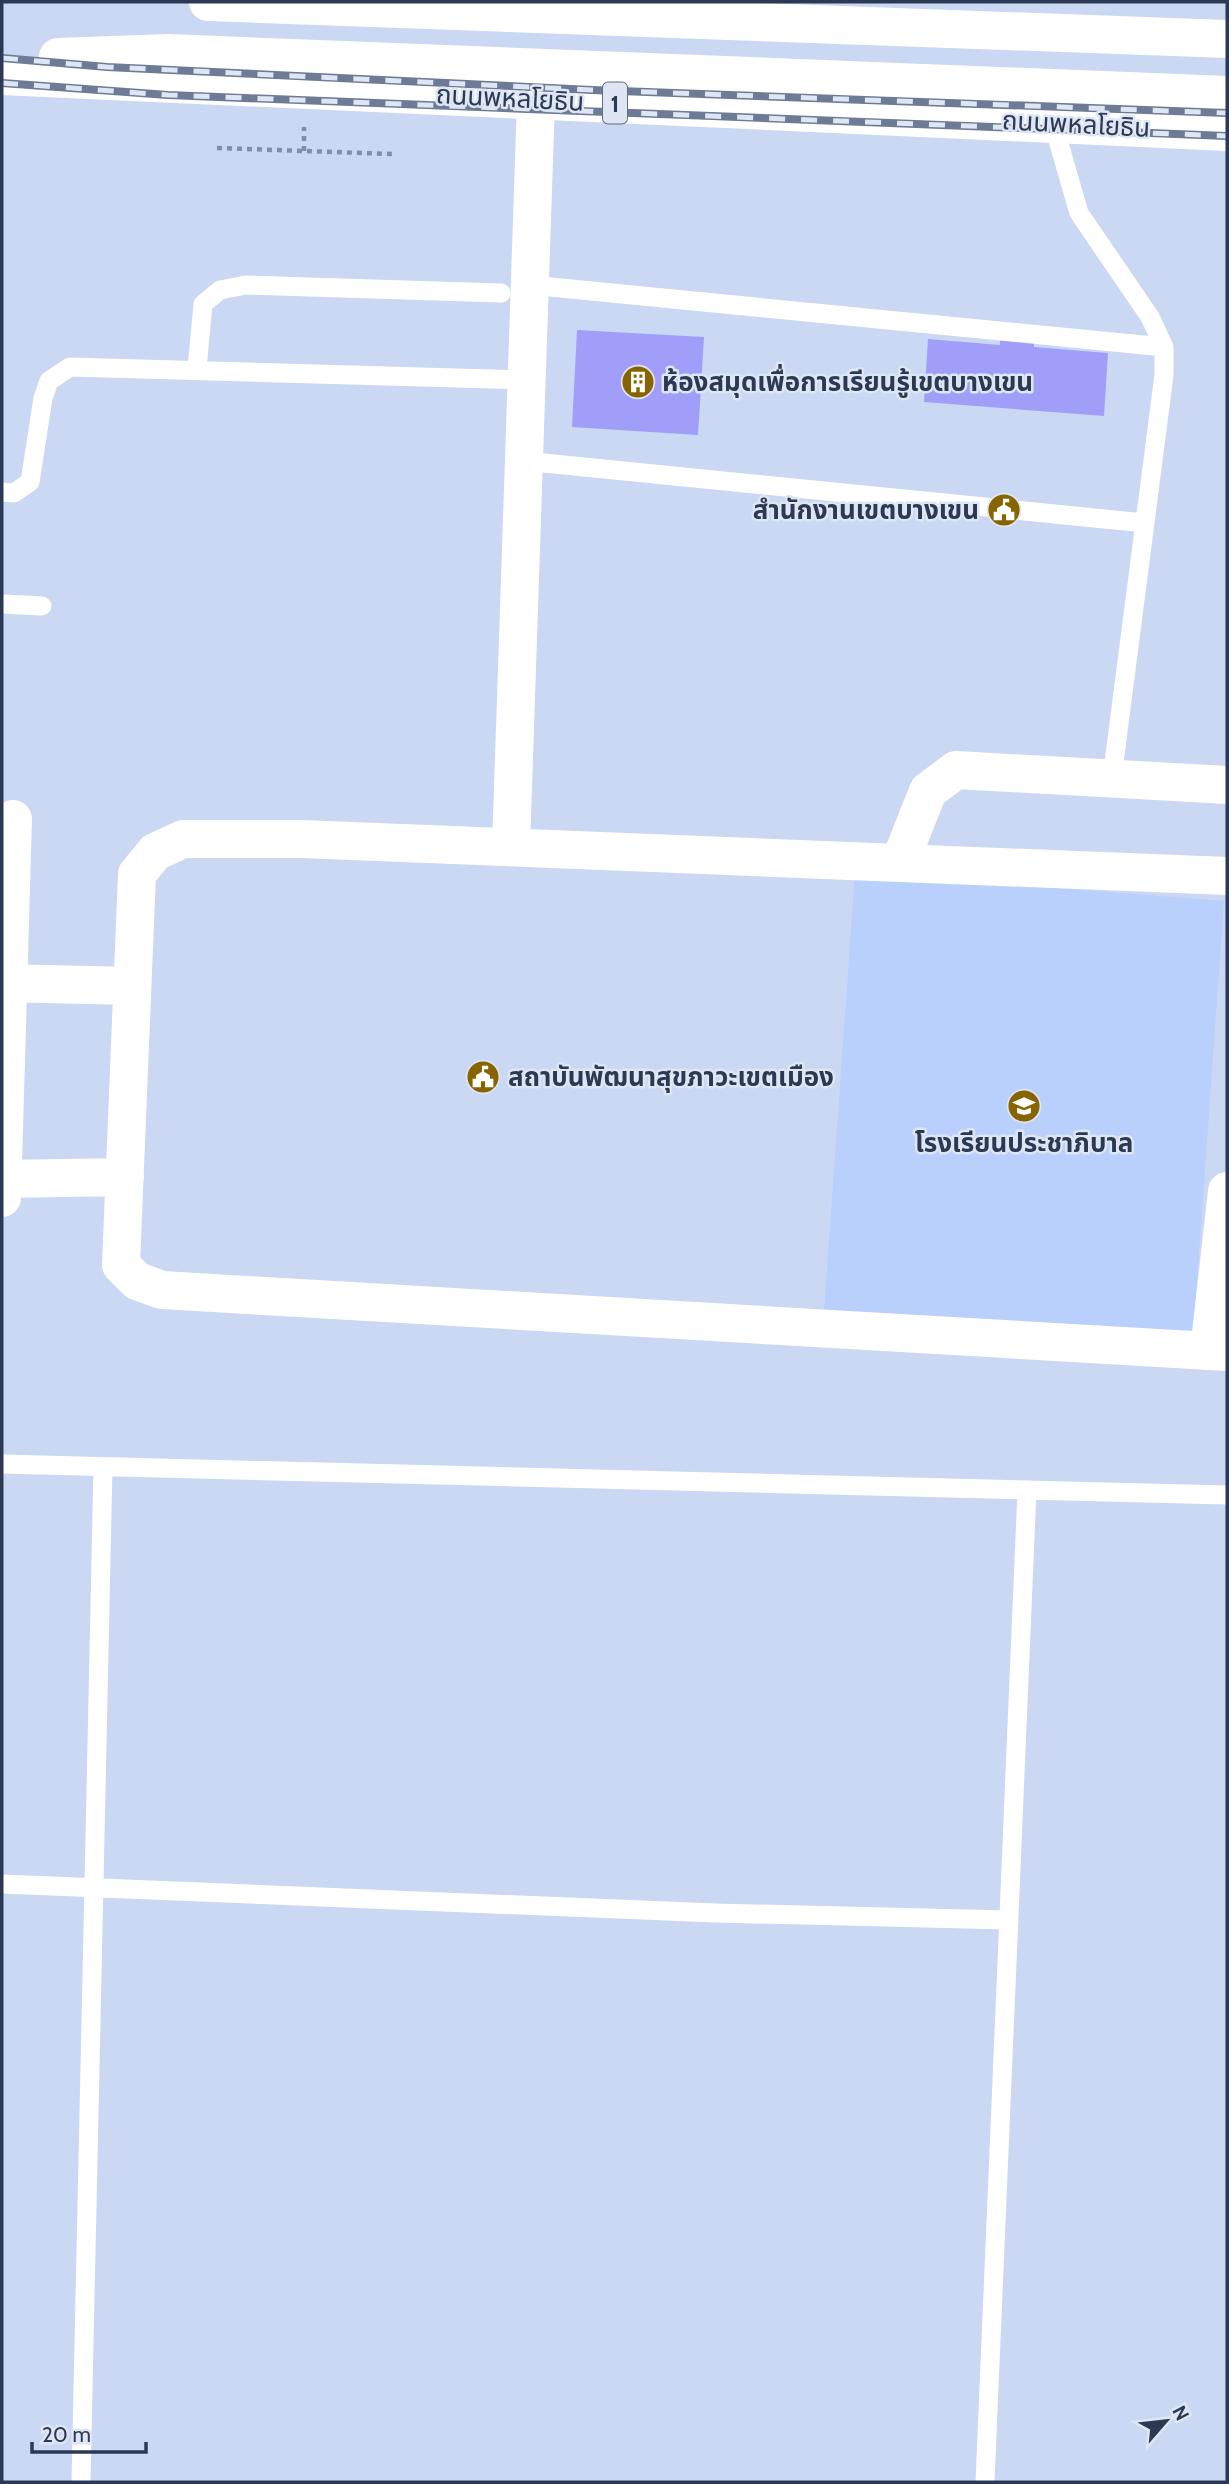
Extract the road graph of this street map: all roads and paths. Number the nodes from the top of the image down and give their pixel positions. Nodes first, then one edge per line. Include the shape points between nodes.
1 (208, 2) edge
2 (1227, 39) edge
3 (2, 63) edge
4 (2, 76) edge
5 (1227, 95) edge
6 (536, 100) junction
7 (1053, 123) junction
8 (304, 125) dead end
9 (1227, 132) edge
10 (217, 148) dead end
11 (304, 151) junction
12 (392, 154) dead end
13 (515, 289) junction
14 (1164, 347) junction
15 (197, 369) junction
16 (527, 380) junction
17 (524, 461) junction
18 (2, 492) edge
19 (1145, 523) junction
20 (2, 604) edge
21 (43, 606) dead end
22 (1112, 778) junction
23 (1227, 785) edge
24 (13, 819) dead end
25 (512, 847) junction
26 (900, 862) junction
27 (1227, 876) edge
28 (4, 983) edge
29 (132, 986) junction
30 (125, 1177) junction
31 (2, 1179) edge
32 (1227, 1191) edge
33 (2, 1198) edge
34 (1218, 1352) edge
35 (2, 1464) edge
36 (103, 1466) junction
37 (1027, 1490) junction
38 (1227, 1495) edge
39 (2, 1884) edge
40 (96, 1886) junction
41 (1008, 1920) junction
42 (81, 2482) edge
43 (985, 2482) edge

1 - 2 street
3 - 5 street, ถนนพหลโยธิน / 1 via 168,53
4 - 6 street, ถนนพหลโยธิน / 1
6 - 7 street, ถนนพหลโยธิน / 1
6 - 13 street
7 - 9 street, ถนนพหลโยธิน / 1
7 - 14 lane via 1079,213 1150,317
8 - 11 path
10 - 11 path
11 - 12 path
13 - 14 lane
13 - 15 lane via 246,285 220,290 203,304
13 - 16 street
14 - 19 lane
15 - 16 lane
15 - 18 lane via 70,368 49,382 43,398 30,482 14,493
16 - 17 street
17 - 19 lane
17 - 25 street
19 - 22 lane
20 - 21 lane
22 - 23 street
22 - 26 street via 956,770 928,791
24 - 28 street
25 - 26 street
25 - 29 street via 183,839 155,852 137,874
26 - 27 street
28 - 29 street
28 - 31 street
29 - 30 street
30 - 31 street
30 - 34 street via 121,1265 137,1281 162,1290
31 - 33 street
32 - 34 street
35 - 36 lane
36 - 37 lane
36 - 40 lane
37 - 38 lane
37 - 41 lane
39 - 40 lane
40 - 41 lane via 715,1913
40 - 42 lane
41 - 43 lane

